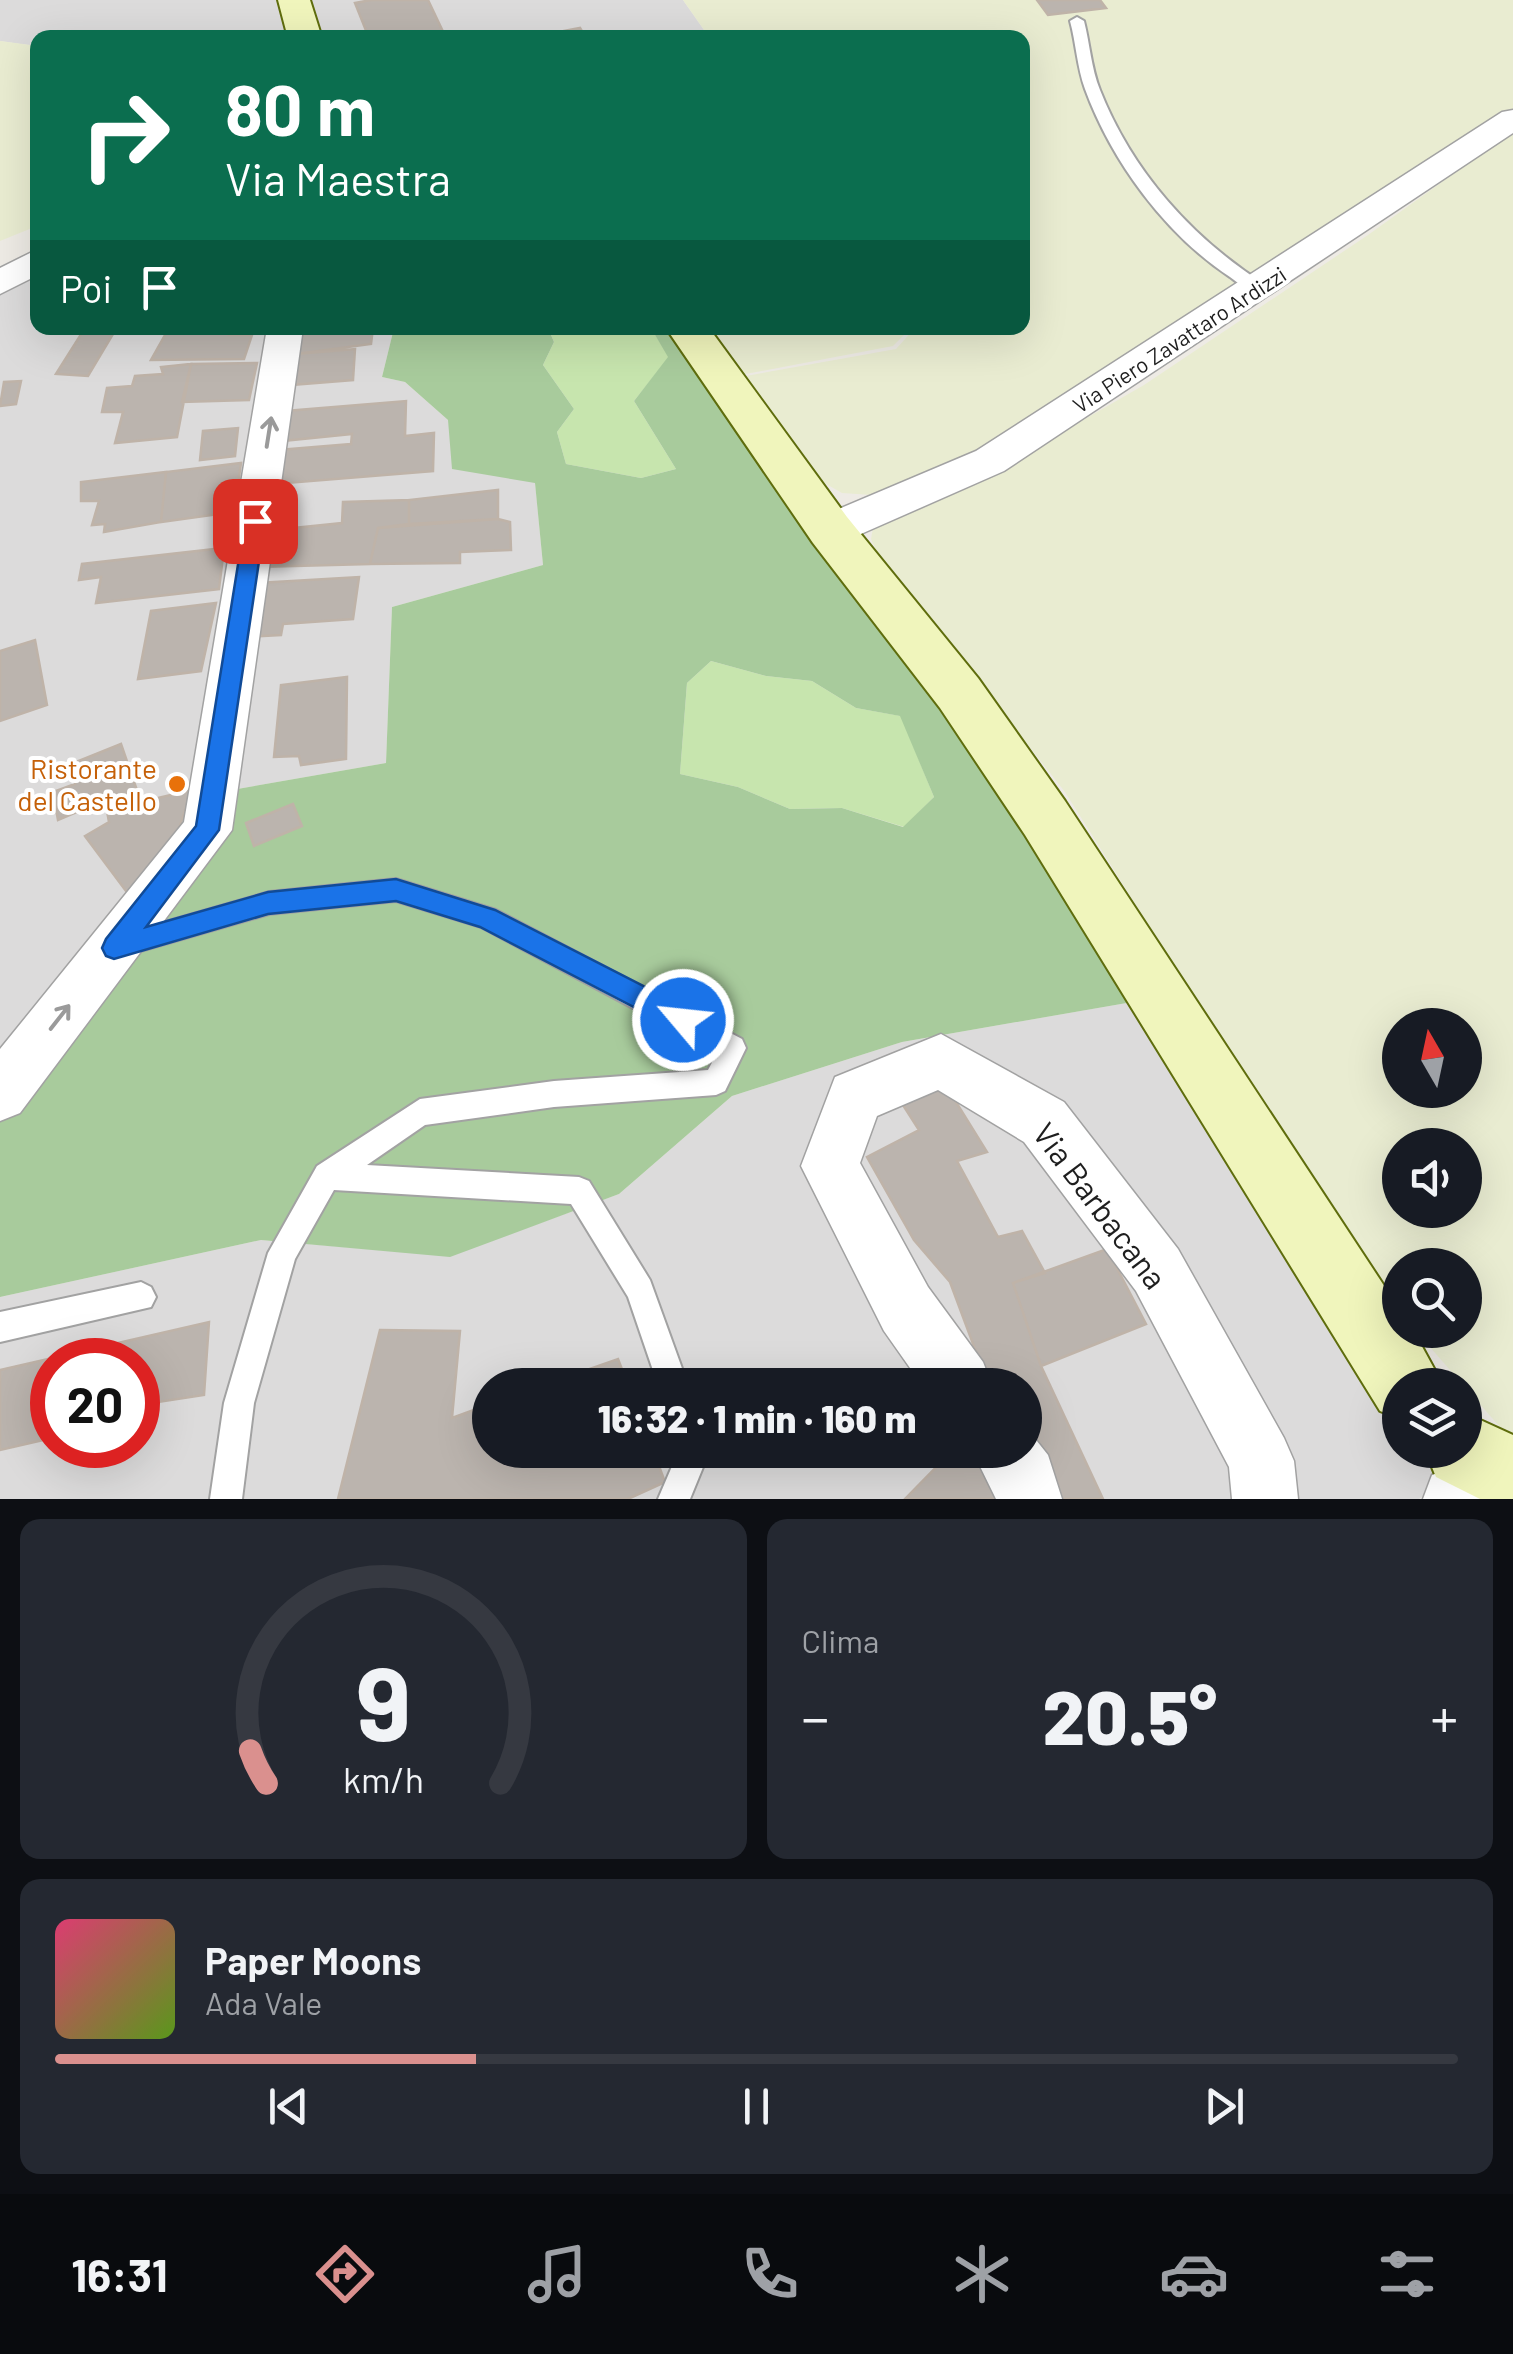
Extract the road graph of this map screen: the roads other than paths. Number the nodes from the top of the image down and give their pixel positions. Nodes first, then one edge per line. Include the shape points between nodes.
1 (294, 0) edge
2 (1077, 21) dead end
3 (303, 30) edge
4 (1513, 119) edge
5 (30, 265) edge
6 (0, 283) edge
7 (1258, 288) junction
8 (284, 335) edge
9 (693, 335) edge
10 (830, 530) junction
11 (114, 948) junction
12 (0, 1094) edge
13 (327, 1176) junction
14 (141, 1298) dead end
15 (0, 1327) edge
16 (667, 1368) edge
17 (948, 1368) edge
18 (1395, 1368) edge
19 (1482, 1460) edge
20 (688, 1468) edge
21 (1017, 1468) edge
22 (1513, 1476) edge
23 (226, 1499) edge
24 (674, 1499) edge
25 (1029, 1499) edge
26 (1265, 1499) edge
27 (1456, 1499) edge

1 - 3 street
2 - 7 lane via 1090,84 1145,183 1225,269
4 - 7 street, Via Piero Zavattaro Ardizzi
5 - 6 street
7 - 10 street, Via Piero Zavattaro Ardizzi via 990,461
11 -> 8 street via 207,830
9 - 10 street
10 - 18 street via 959,692 1045,818
12 -> 11 street
11 - 13 lane via 268,903 396,890 486,918 734,1048 716,1082 420,1112
13 - 16 lane via 579,1190 640,1290
13 - 23 lane via 282,1252 239,1403
14 - 15 lane
17 - 26 street, Via Barbacana via 906,1309 830,1166 855,1097 941,1062 1044,1122 1157,1270 1261,1461
19 - 22 street
20 - 24 lane
21 - 25 street
22 - 27 street

